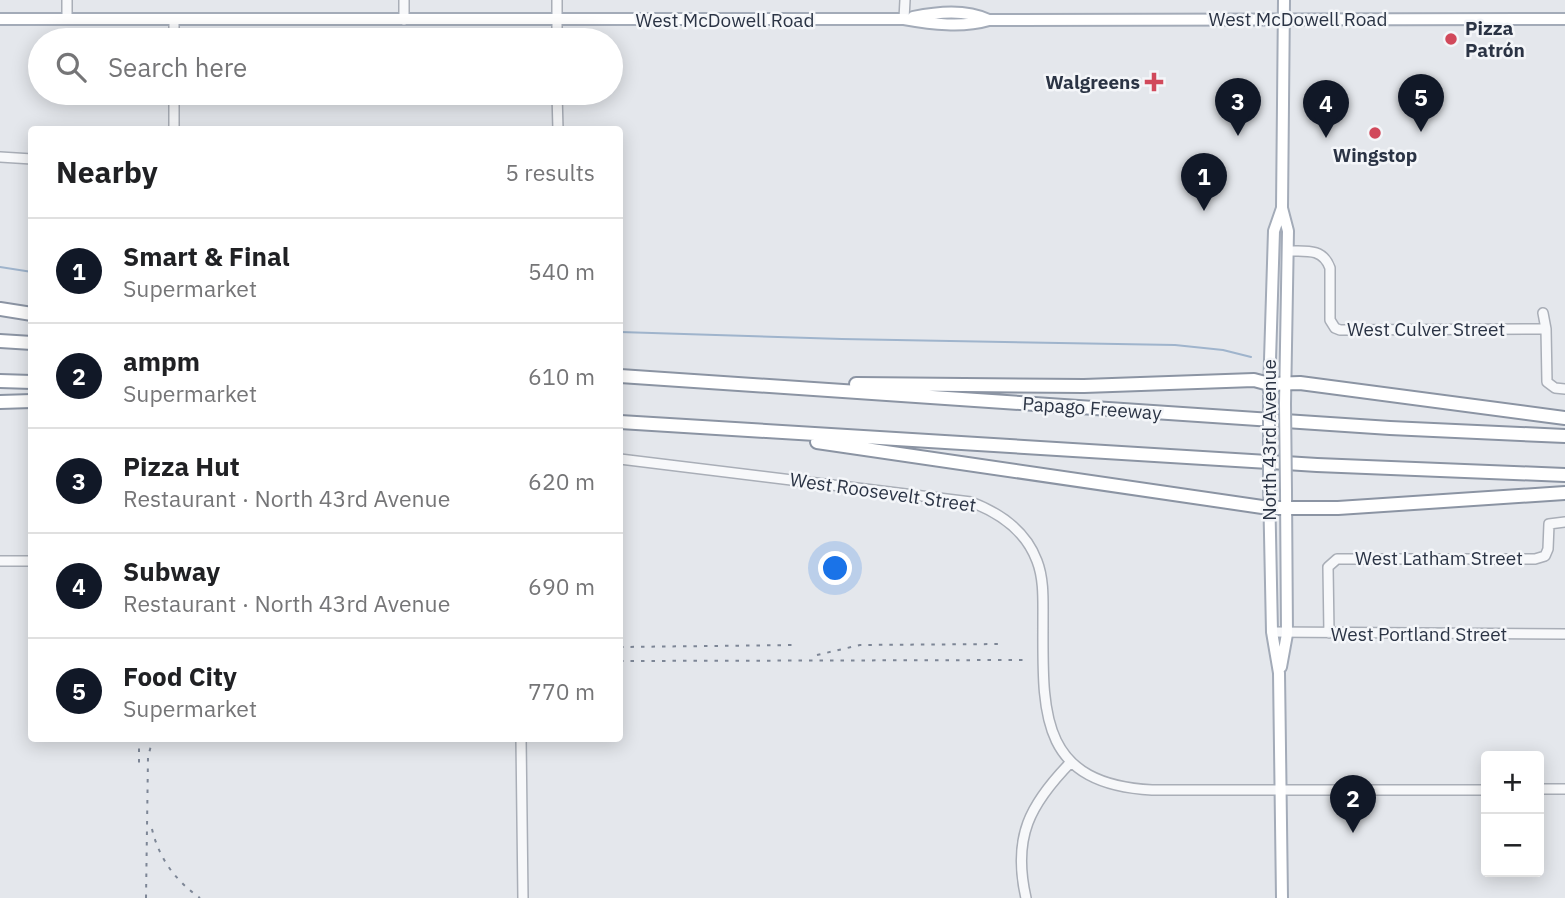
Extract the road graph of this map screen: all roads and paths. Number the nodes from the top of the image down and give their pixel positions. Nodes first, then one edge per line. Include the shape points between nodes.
1 (67, 0) edge
2 (404, 0) edge
3 (557, 0) edge
4 (905, 0) edge
5 (1284, 0) edge
6 (0, 19) edge
7 (66, 19) junction
8 (174, 19) junction
9 (904, 19) junction
10 (1284, 19) junction
11 (1565, 19) edge
12 (404, 20) junction
13 (556, 20) junction
14 (174, 28) edge
15 (556, 28) edge
16 (174, 105) edge
17 (557, 105) edge
18 (174, 126) edge
19 (558, 126) edge
20 (0, 157) edge
21 (28, 159) edge
22 (1282, 208) junction
23 (1274, 231) junction
24 (1288, 231) junction
25 (1288, 251) junction
26 (0, 309) edge
27 (28, 313) edge
28 (1543, 313) dead end
29 (1546, 329) junction
30 (0, 341) edge
31 (28, 343) edge
32 (623, 376) edge
33 (0, 381) edge
34 (28, 382) edge
35 (778, 386) junction
36 (1269, 389) junction
37 (1286, 389) junction
38 (1565, 389) edge
39 (28, 401) edge
40 (0, 402) edge
41 (1565, 418) edge
42 (623, 422) edge
43 (744, 430) junction
44 (1565, 436) edge
45 (623, 459) edge
46 (1565, 475) edge
47 (1565, 493) edge
48 (1269, 508) junction
49 (1286, 509) junction
50 (1565, 522) edge
51 (0, 561) edge
52 (28, 561) edge
53 (1272, 632) junction
54 (1287, 634) junction
55 (1329, 634) junction
56 (1565, 634) edge
57 (1279, 673) junction
58 (521, 742) edge
59 (1071, 762) junction
60 (1544, 789) edge
61 (1565, 789) edge
62 (1281, 790) junction
63 (1481, 790) edge
64 (523, 898) edge
65 (1026, 898) edge
66 (1282, 898) edge

1 - 7 street
2 - 12 street
3 - 13 street
4 - 9 street
5 - 10 main road, North 43rd Avenue
6 - 7 main road, West McDowell Road
7 - 8 main road, West McDowell Road
8 - 12 main road, West McDowell Road
8 - 14 street
9 - 10 main road, West McDowell Road via 931,13 974,13 989,20
9 - 13 main road, West McDowell Road
10 - 11 main road, West McDowell Road
10 - 22 main road, North 43rd Avenue
12 - 13 main road, West McDowell Road
13 - 15 street
16 - 18 street
17 - 19 street
20 - 21 street
22 - 23 main road, North 43rd Avenue
22 - 24 main road, North 43rd Avenue
23 - 24 main road
23 - 25 main road
23 - 36 main road, North 43rd Avenue
24 - 25 main road, North 43rd Avenue
25 - 29 street, West Culver Street via 1317,252 1327,260 1330,320 1340,330
25 - 37 main road, North 43rd Avenue
26 - 27 highway
28 - 29 street
29 - 38 street via 1546,378 1551,386
30 - 31 highway
32 - 35 highway, Papago Freeway
33 - 34 highway
35 - 36 highway via 1084,386 1254,380
35 - 44 highway, Papago Freeway
36 - 37 highway
36 - 48 main road, North 43rd Avenue, bridge
37 - 41 highway via 1300,383
37 - 49 main road, North 43rd Avenue, bridge
39 - 40 highway
42 - 43 highway
43 - 46 highway via 1317,465
43 - 48 highway
45 - 59 street, West Roosevelt Street via 971,502 1015,526 1040,569 1043,700 1052,733
47 - 49 highway
48 - 49 highway
48 - 53 main road, North 43rd Avenue
49 - 54 main road, North 43rd Avenue
50 - 55 street, West Latham Street via 1549,524 1548,549 1545,556 1535,559 1340,558 1328,567
51 - 52 street
53 - 54 street, West Portland Street
53 - 57 main road, North 43rd Avenue
54 - 55 street, West Portland Street
54 - 57 main road, North 43rd Avenue
55 - 56 street, West Portland Street
57 - 62 main road, North 43rd Avenue
58 - 64 street
59 - 62 street, West Roosevelt Street via 1095,779 1124,789
59 - 65 street via 1047,786 1024,829 1021,875
60 - 61 street
62 - 63 street, West Roosevelt Street
62 - 66 main road, North 43rd Avenue

